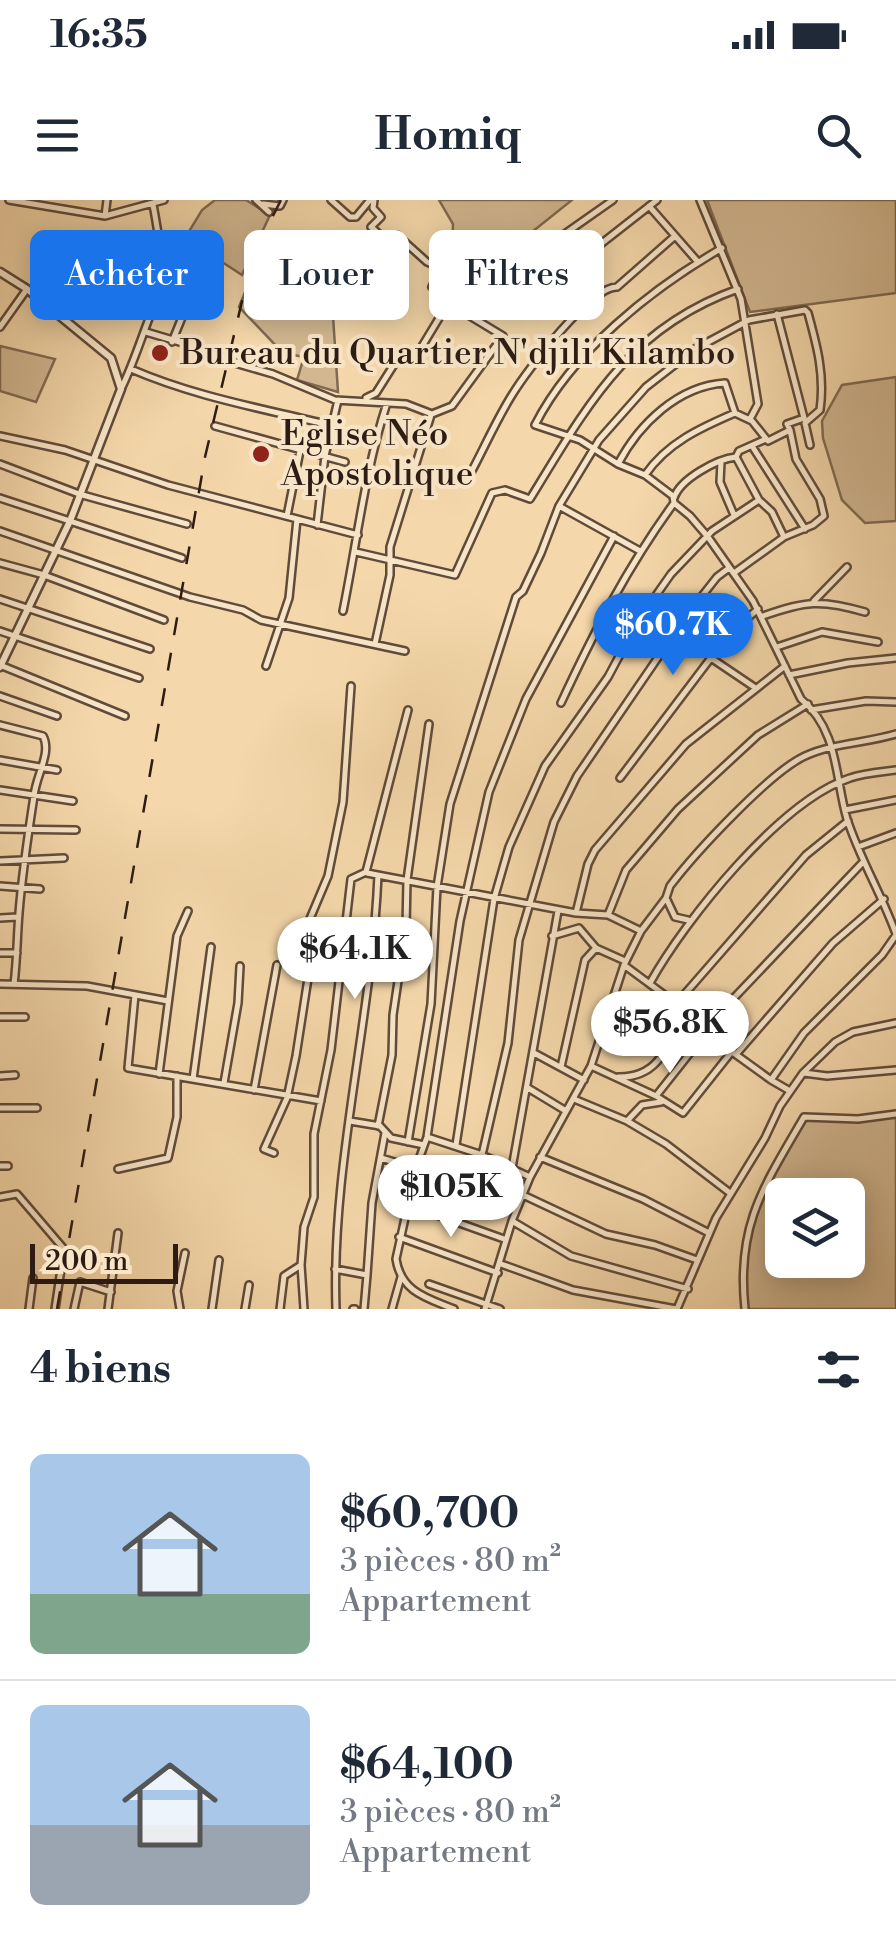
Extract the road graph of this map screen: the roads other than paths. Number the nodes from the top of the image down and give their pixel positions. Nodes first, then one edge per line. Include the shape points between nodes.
1 (9, 200) edge
2 (107, 200) edge
3 (164, 200) edge
4 (284, 200) edge
5 (330, 200) edge
6 (372, 200) edge
7 (613, 200) edge
8 (657, 200) edge
9 (700, 200) edge
10 (260, 202) edge
11 (153, 205) junction
12 (649, 206) junction
13 (270, 212) dead end
14 (105, 216) junction
15 (158, 230) edge
16 (570, 230) edge
17 (675, 236) junction
18 (604, 241) edge
19 (722, 248) junction
20 (698, 262) junction
21 (429, 263) edge
22 (0, 272) edge
23 (27, 289) junction
24 (738, 289) junction
25 (30, 291) edge
26 (777, 314) junction
27 (66, 320) edge
28 (149, 320) edge
29 (181, 320) edge
30 (438, 320) edge
31 (478, 320) edge
32 (746, 321) junction
33 (0, 327) edge
34 (146, 332) junction
35 (172, 342) junction
36 (421, 348) dead end
37 (203, 349) dead end
38 (400, 355) dead end
39 (228, 361) dead end
40 (131, 369) junction
41 (121, 389) junction
42 (338, 400) junction
43 (363, 400) junction
44 (387, 403) junction
45 (735, 413) junction
46 (432, 414) junction
47 (750, 419) junction
48 (805, 420) junction
49 (332, 422) junction
50 (215, 426) dead end
51 (790, 430) junction
52 (0, 436) edge
53 (568, 438) junction
54 (766, 439) junction
55 (810, 445) dead end
56 (752, 446) junction
57 (595, 449) junction
58 (300, 451) junction
59 (326, 456) junction
60 (736, 457) junction
61 (93, 462) junction
62 (345, 462) dead end
63 (720, 462) junction
64 (0, 464) edge
65 (618, 464) junction
66 (712, 468) junction
67 (645, 475) junction
68 (468, 478) dead end
69 (720, 482) junction
70 (79, 494) junction
71 (0, 498) edge
72 (674, 500) junction
73 (759, 500) junction
74 (558, 506) junction
75 (734, 515) junction
76 (288, 516) junction
77 (297, 519) junction
78 (70, 521) junction
79 (188, 524) dead end
80 (317, 525) junction
81 (805, 529) junction
82 (0, 532) edge
83 (358, 534) junction
84 (614, 536) junction
85 (708, 537) junction
86 (784, 537) junction
87 (54, 550) junction
88 (640, 551) junction
89 (356, 552) junction
90 (182, 558) dead end
91 (390, 560) junction
92 (0, 563) edge
93 (847, 568) dead end
94 (731, 571) junction
95 (44, 575) junction
96 (0, 599) edge
97 (806, 602) junction
98 (30, 608) junction
99 (758, 609) junction
100 (343, 611) dead end
101 (865, 612) dead end
102 (763, 616) junction
103 (164, 620) dead end
104 (281, 624) junction
105 (0, 631) edge
106 (16, 635) junction
107 (878, 642) dead end
108 (375, 644) junction
109 (777, 647) junction
110 (150, 649) dead end
111 (405, 651) dead end
112 (711, 658) junction
113 (896, 658) edge
114 (0, 666) edge
115 (266, 666) dead end
116 (784, 666) junction
117 (789, 674) junction
118 (139, 678) dead end
119 (350, 686) dead end
120 (755, 688) junction
121 (0, 696) edge
122 (896, 702) edge
123 (561, 703) dead end
124 (809, 707) junction
125 (408, 710) dead end
126 (57, 716) dead end
127 (125, 716) dead end
128 (0, 724) edge
129 (429, 724) dead end
130 (896, 734) edge
131 (833, 748) junction
132 (0, 760) edge
133 (38, 768) junction
134 (56, 770) dead end
135 (896, 770) edge
136 (620, 778) dead end
137 (842, 782) junction
138 (0, 790) edge
139 (34, 795) junction
140 (74, 800) dead end
141 (896, 800) edge
142 (845, 810) junction
143 (848, 821) junction
144 (0, 829) edge
145 (30, 829) junction
146 (76, 830) dead end
147 (896, 833) edge
148 (858, 847) junction
149 (64, 858) dead end
150 (0, 861) edge
151 (864, 861) junction
152 (25, 862) junction
153 (366, 872) junction
154 (378, 875) junction
155 (407, 880) junction
156 (0, 886) edge
157 (21, 886) junction
158 (438, 887) junction
159 (40, 890) dead end
160 (468, 894) junction
161 (495, 897) junction
162 (666, 898) junction
163 (884, 899) junction
164 (529, 903) junction
165 (558, 910) junction
166 (188, 911) dead end
167 (576, 913) junction
168 (608, 915) junction
169 (0, 918) edge
170 (18, 918) junction
171 (690, 918) junction
172 (641, 930) junction
173 (896, 935) edge
174 (552, 936) junction
175 (211, 946) dead end
176 (596, 948) junction
177 (0, 953) edge
178 (18, 954) junction
179 (625, 964) junction
180 (277, 965) dead end
181 (240, 966) dead end
182 (650, 983) junction
183 (0, 984) edge
184 (14, 984) junction
185 (135, 995) junction
186 (168, 1001) junction
187 (675, 1005) junction
188 (681, 1015) junction
189 (0, 1017) edge
190 (24, 1017) dead end
191 (896, 1023) edge
192 (706, 1032) junction
193 (735, 1051) junction
194 (534, 1053) junction
195 (590, 1066) junction
196 (560, 1067) junction
197 (896, 1070) edge
198 (804, 1073) junction
199 (159, 1074) junction
200 (15, 1075) dead end
201 (0, 1076) edge
202 (177, 1076) junction
203 (616, 1077) junction
204 (193, 1078) junction
205 (584, 1080) junction
206 (771, 1080) junction
207 (224, 1082) junction
208 (528, 1088) junction
209 (254, 1090) junction
210 (790, 1091) junction
211 (656, 1096) junction
212 (287, 1098) junction
213 (574, 1099) junction
214 (664, 1101) junction
215 (321, 1102) junction
216 (0, 1108) edge
217 (37, 1108) dead end
218 (566, 1111) junction
219 (896, 1114) edge
220 (350, 1121) junction
221 (626, 1121) junction
222 (378, 1126) junction
223 (386, 1134) junction
224 (427, 1137) junction
225 (408, 1142) junction
226 (456, 1145) junction
227 (424, 1146) junction
228 (274, 1154) dead end
229 (482, 1156) junction
230 (381, 1158) junction
231 (540, 1158) junction
232 (416, 1168) junction
233 (512, 1168) junction
234 (118, 1169) dead end
235 (530, 1177) junction
236 (730, 1193) junction
237 (523, 1195) junction
238 (0, 1197) edge
239 (408, 1205) junction
240 (517, 1207) junction
241 (512, 1222) junction
242 (118, 1233) dead end
243 (709, 1234) junction
244 (399, 1237) junction
245 (506, 1240) junction
246 (185, 1253) dead end
247 (219, 1260) dead end
248 (698, 1260) junction
249 (500, 1264) junction
250 (301, 1265) junction
251 (335, 1269) junction
252 (498, 1273) junction
253 (367, 1275) junction
254 (401, 1277) junction
255 (33, 1278) dead end
256 (249, 1284) dead end
257 (429, 1284) dead end
258 (688, 1289) junction
259 (110, 1292) junction
260 (487, 1307) edge
261 (29, 1309) edge
262 (55, 1309) edge
263 (74, 1309) edge
264 (108, 1309) edge
265 (180, 1309) edge
266 (212, 1309) edge
267 (245, 1309) edge
268 (280, 1309) edge
269 (304, 1309) edge
270 (336, 1309) edge
271 (364, 1309) edge
272 (392, 1309) edge
273 (454, 1309) edge
274 (500, 1309) edge
275 (676, 1309) edge
276 (745, 1309) edge

1 - 14 street
2 - 14 street
3 - 11 street
4 - 10 street via 280,206
5 - 6 street via 350,218
6 - 21 street via 381,218 371,227 386,240 397,235
7 - 16 street
8 - 12 street
9 - 19 street
10 - 13 street
11 - 14 street
11 - 15 street
12 - 17 street
12 - 18 street
17 - 20 street
17 - 68 street via 569,323 514,392
19 - 20 street
19 - 24 street
20 - 53 street via 573,364 534,424
22 - 23 street
23 - 25 street
23 - 33 street
24 - 32 street
24 - 53 street via 711,298 627,356
26 - 32 street
26 - 48 street
26 - 48 street via 807,311 818,349 820,410
27 - 41 street via 110,358
28 - 34 street
29 - 35 street
30 - 36 street
31 - 46 street via 504,338 452,406
32 - 47 street via 758,404
32 - 57 street via 666,370
34 - 35 street
34 - 40 street
35 - 37 street
38 - 43 street via 375,394
39 - 42 street
40 - 41 street
40 - 49 street via 198,394
41 - 61 street
42 - 43 street
42 - 49 street
43 - 44 street
44 - 46 street
44 - 83 street
45 - 47 street
45 - 65 street via 725,383 681,396 640,430
45 - 67 street via 685,437
46 - 91 street
47 - 54 street
48 - 51 street via 787,424
48 - 55 street
49 - 59 street
50 - 58 street
51 - 54 street
51 - 81 street via 796,460 825,514
52 - 61 street
53 - 57 street
53 - 91 street via 530,499 492,493 455,575
54 - 56 street
56 - 60 street
56 - 81 street
57 - 65 street
57 - 74 street
58 - 59 street
58 - 76 street
59 - 62 street
59 - 80 street
60 - 63 street
60 - 73 street
61 - 70 street
61 - 76 street
63 - 66 street
63 - 69 street
64 - 70 street
65 - 67 street
66 - 69 street
66 - 72 street via 692,475
67 - 72 street
69 - 75 street
70 - 78 street
70 - 79 street
71 - 78 street
72 - 85 street
72 - 88 street
73 - 75 street
73 - 86 street
74 - 84 street
74 - 158 street via 542,553 516,597 472,730 450,804
75 - 85 street
76 - 77 street
77 - 80 street
77 - 104 street
78 - 87 street
78 - 90 street
80 - 83 street
81 - 86 street
82 - 87 street
83 - 89 street
84 - 88 street
84 - 160 street via 505,749
85 - 94 street
85 - 161 street via 671,574 557,746 509,848
86 - 94 street
87 - 95 street
87 - 104 street
88 - 123 street
89 - 91 street
89 - 100 street
91 - 108 street
92 - 95 street
93 - 97 street
94 - 99 street
94 - 164 street via 687,615 577,776 554,822
95 - 98 street
95 - 103 street
96 - 98 street
97 - 101 street
97 - 102 street
98 - 106 street
98 - 110 street
99 - 102 street
99 - 112 street
102 - 109 street
104 - 108 street
104 - 115 street
105 - 106 street
106 - 114 street
106 - 118 street
107 - 109 street via 822,632
108 - 111 street
109 - 116 street
112 - 120 street
112 - 136 street
113 - 117 street
114 - 127 street
116 - 117 street
116 - 120 street
117 - 124 street
119 - 212 street via 343,802 327,881 309,921 309,972
120 - 167 street via 686,744 595,850
121 - 126 street
122 - 124 street
124 - 131 street
124 - 168 street via 758,736 678,809 626,870
125 - 153 street
128 - 133 street via 43,736 48,753
129 - 155 street
130 - 131 street
131 - 137 street
131 - 162 street via 801,757 767,784 684,868
132 - 133 street
133 - 134 street
133 - 139 street
135 - 137 street
137 - 142 street
137 - 171 street via 770,833
138 - 139 street
139 - 140 street
139 - 145 street
141 - 142 street
142 - 143 street
143 - 148 street
143 - 187 street via 806,856
144 - 145 street
145 - 146 street
145 - 152 street
147 - 148 street
148 - 151 street
149 - 152 street
150 - 152 street
151 - 163 street
151 - 192 street
152 - 157 street
153 - 154 street
153 - 215 street via 352,879
154 - 155 street
154 - 220 street
155 - 158 street
155 - 222 street via 392,1055
156 - 157 street
157 - 159 street
157 - 170 street
158 - 160 street
158 - 225 street via 430,1004
160 - 161 street
160 - 224 street
161 - 164 street
161 - 226 street
162 - 171 street via 676,917
162 - 172 street
163 - 173 street
163 - 193 street via 833,943
164 - 165 street
164 - 229 street via 508,1044
165 - 167 street
165 - 174 street
166 - 186 street via 177,936
167 - 168 street
168 - 172 street
169 - 170 street
170 - 178 street
171 - 182 street
172 - 179 street
173 - 206 street via 804,1032
174 - 176 street via 578,928
174 - 194 street
175 - 204 street
176 - 179 street
176 - 196 street via 585,960
177 - 178 street
178 - 184 street
179 - 182 street
179 - 195 street
180 - 209 street
181 - 207 street
182 - 187 street
183 - 184 street
184 - 185 street
185 - 186 street
185 - 199 street via 127,1067
186 - 199 street
187 - 188 street
188 - 192 street
188 - 203 street via 658,1063 636,1077
189 - 190 street
191 - 198 street via 853,1032
192 - 193 street
192 - 211 street
193 - 206 street
193 - 214 street via 684,1112
194 - 196 street
194 - 208 street
195 - 203 street
195 - 205 street
196 - 205 street
197 - 198 street
198 - 210 street
199 - 202 street
200 - 201 street
202 - 204 street
202 - 234 street via 168,1158
203 - 211 street
204 - 207 street
205 - 213 street
206 - 210 street
207 - 209 street
208 - 218 street
208 - 233 street
209 - 212 street
210 - 236 street
211 - 214 street
212 - 215 street
212 - 228 street via 264,1149
213 - 218 street
213 - 221 street
214 - 221 street via 642,1105
215 - 250 street
216 - 217 street
218 - 231 street
219 - 276 street via 804,1117 752,1215 743,1248
220 - 222 street
220 - 251 street
221 - 236 street
222 - 223 street
223 - 225 street
223 - 230 street
224 - 226 street
224 - 227 street
225 - 227 street
226 - 229 street
227 - 232 street
229 - 233 street
230 - 232 street
230 - 253 street
231 - 235 street
231 - 243 street via 643,1198
232 - 239 street
232 - 240 street
233 - 235 street
235 - 237 street
236 - 243 street
237 - 240 street
237 - 248 street via 606,1234
238 - 262 street via 18,1194 64,1250
239 - 244 street
239 - 245 street
240 - 241 street
241 - 245 street
241 - 258 street via 572,1256
242 - 259 street
243 - 248 street
244 - 252 street
244 - 254 street
245 - 249 street
246 - 265 street
247 - 266 street
248 - 258 street
249 - 252 street
249 - 275 street via 573,1290
250 - 268 street via 284,1276
250 - 269 street
251 - 253 street
251 - 270 street
252 - 260 street
253 - 271 street
254 - 272 street
254 - 273 street via 412,1291
255 - 261 street
256 - 267 street
257 - 260 street
258 - 275 street
259 - 263 street via 80,1282
259 - 264 street
260 - 274 street

